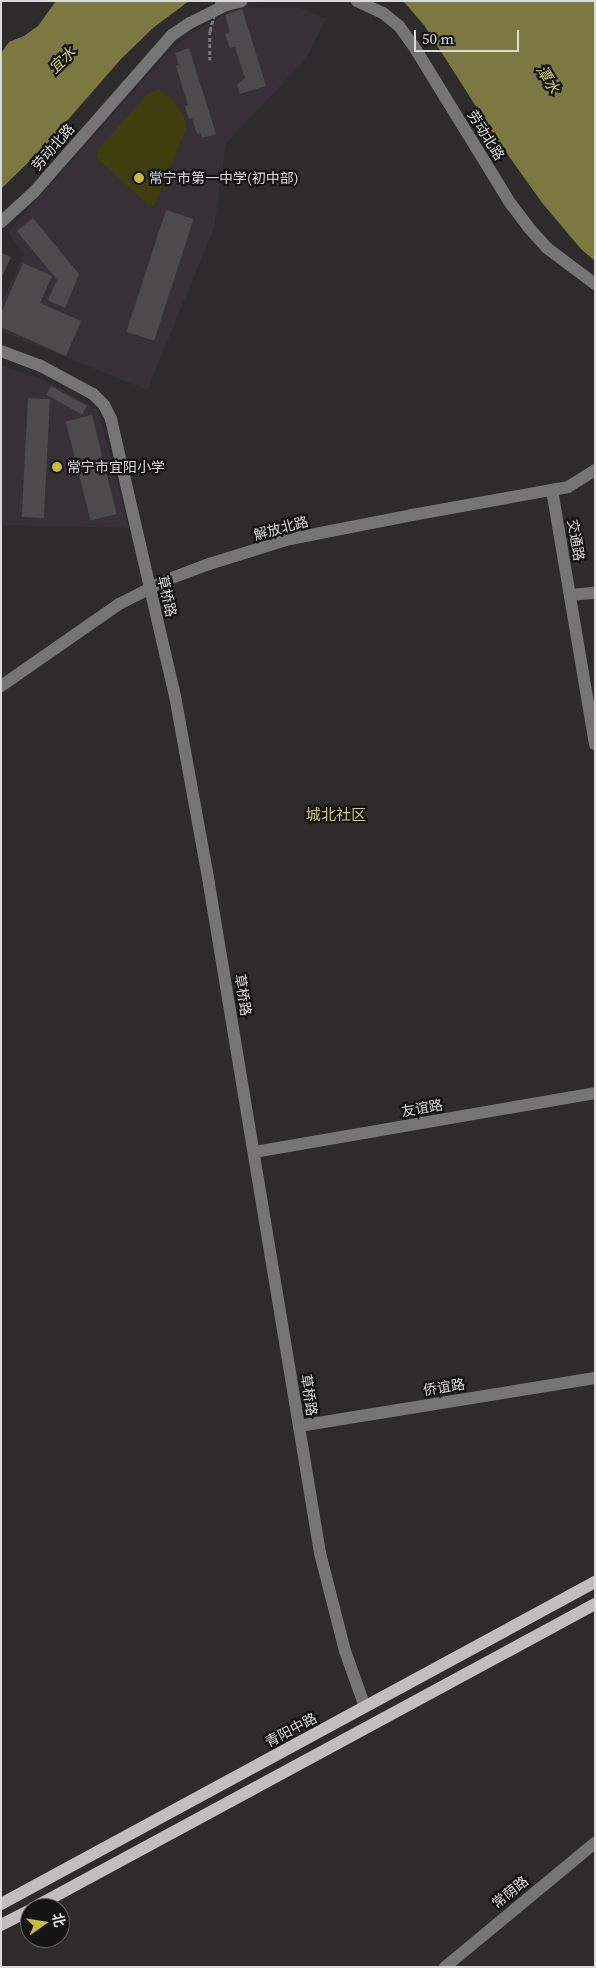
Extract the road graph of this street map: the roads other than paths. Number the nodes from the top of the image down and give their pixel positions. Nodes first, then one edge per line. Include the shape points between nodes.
1 (242, 1) edge
2 (357, 1) edge
3 (1, 222) edge
4 (595, 284) edge
5 (1, 351) edge
6 (595, 470) edge
7 (552, 490) junction
8 (150, 588) junction
9 (595, 593) edge
10 (570, 595) junction
11 (1, 686) edge
12 (593, 726) edge
13 (595, 744) edge
14 (595, 1093) edge
15 (254, 1152) junction
16 (595, 1378) edge
17 (299, 1426) junction
18 (595, 1582) edge
19 (595, 1604) edge
20 (365, 1707) junction
21 (595, 1842) edge
22 (52, 1898) edge
23 (1, 1904) edge
24 (20, 1915) edge
25 (1, 1925) edge
26 (445, 1967) edge

1 - 3 street, 劳动北路 via 226,5 172,35 34,192
2 - 4 street, 劳动北路 via 382,13 398,26 523,220 547,248
5 - 8 street, 草桥路 via 41,366 93,394 104,405 111,420
6 - 7 street, 解放北路 via 568,486
7 - 8 street, 解放北路 via 290,539 209,564
7 - 10 street, 交通路
8 - 11 street, 解放北路 via 100,616
8 - 15 street, 草桥路 via 178,715
9 - 10 street
10 - 12 street, 交通路
12 - 13 street, 交通路
14 - 15 street, 友谊路
15 - 17 street, 草桥路
16 - 17 street, 侨谊路
17 - 20 street, 草桥路 via 320,1553 345,1651
18 - 20 main road, 青阳中路
19 - 22 main road
20 - 23 main road, 青阳中路
21 - 26 street, 常荫路
24 - 25 main road

